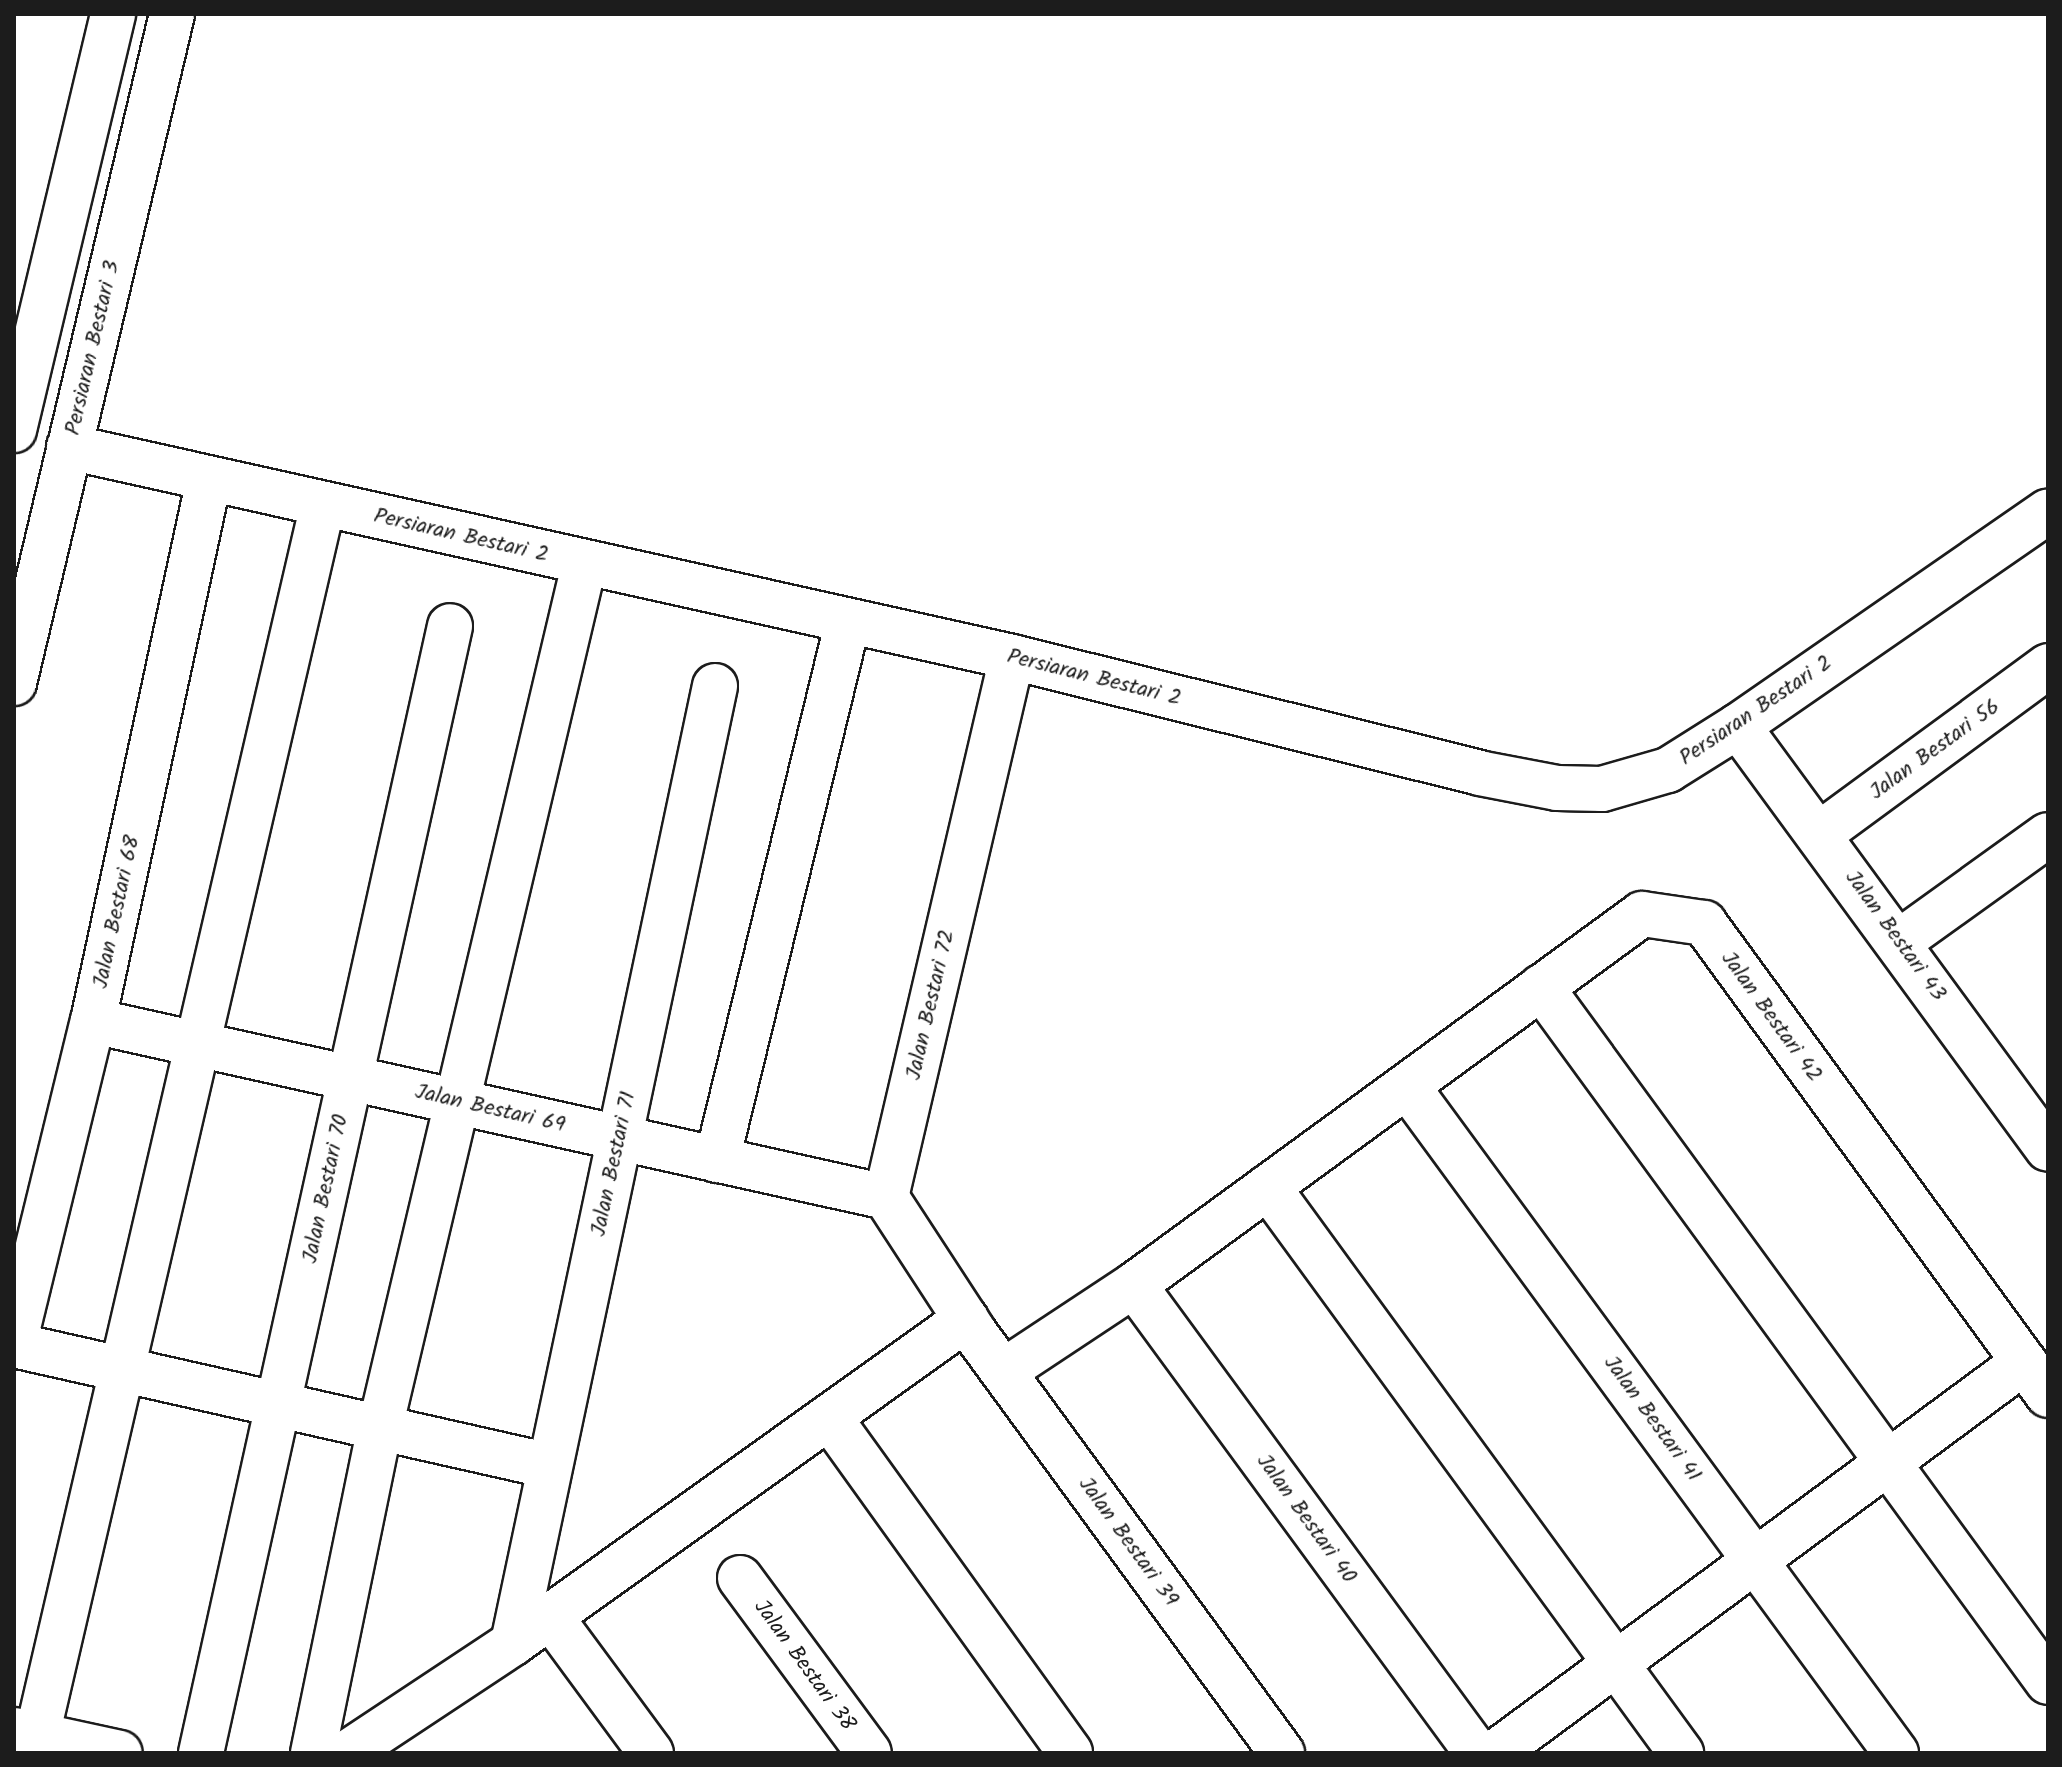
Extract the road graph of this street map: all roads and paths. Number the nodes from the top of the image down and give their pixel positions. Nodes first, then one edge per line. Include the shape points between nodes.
1 (113, 14) edge
2 (172, 14) edge
3 (14, 430) edge
4 (69, 447) junction
5 (209, 479) junction
6 (323, 504) junction
7 (2048, 511) edge
8 (584, 565) junction
9 (848, 621) junction
10 (450, 626) dead end
11 (1012, 657) junction
12 (2048, 666) edge
13 (14, 683) edge
14 (715, 686) dead end
15 (1738, 726) junction
16 (1821, 833) junction
17 (2048, 835) edge
18 (1899, 942) junction
19 (1541, 987) junction
20 (93, 1021) junction
21 (196, 1047) junction
22 (350, 1078) junction
23 (1407, 1086) junction
24 (457, 1102) junction
25 (619, 1138) junction
26 (2048, 1149) edge
27 (717, 1160) junction
28 (1268, 1187) junction
29 (886, 1197) junction
30 (1134, 1285) junction
31 (970, 1326) junction
32 (14, 1344) edge
33 (119, 1369) junction
34 (1004, 1371) junction
35 (2036, 1379) edge
36 (278, 1405) junction
37 (829, 1417) junction
38 (380, 1428) junction
39 (1889, 1463) junction
40 (550, 1466) junction
41 (1756, 1562) junction
42 (740, 1578) dead end
43 (550, 1616) junction
44 (513, 1643) junction
45 (1616, 1664) junction
46 (2048, 1682) edge
47 (28, 1740) edge
48 (120, 1753) edge
49 (201, 1753) edge
50 (313, 1753) edge
51 (347, 1753) edge
52 (651, 1753) edge
53 (869, 1753) edge
54 (1070, 1753) edge
55 (1282, 1753) edge
56 (1477, 1753) edge
57 (1495, 1753) edge
58 (1681, 1753) edge
59 (1896, 1753) edge

1 - 3 street
2 - 4 street, Persiaran Bestari 3
4 - 5 street, Persiaran Bestari 2
4 - 13 street, Persiaran Bestari 3
5 - 6 street, Persiaran Bestari 2
5 - 20 street, Jalan Bestari 68
6 - 8 street, Persiaran Bestari 2
6 - 21 street
7 - 15 street, Persiaran Bestari 2
8 - 9 street, Persiaran Bestari 2
8 - 24 street
9 - 11 street, Persiaran Bestari 2
9 - 27 street
10 - 22 street, Jalan Bestari 70
11 - 15 street, Persiaran Bestari 2 via 1557,788 1602,789 1668,770
11 - 29 street, Jalan Bestari 72
12 - 16 street, Jalan Bestari 56
14 - 25 street, Jalan Bestari 71
15 - 16 street, Jalan Bestari 43
16 - 18 street, Jalan Bestari 43
17 - 18 street
18 - 26 street, Jalan Bestari 43
19 - 23 street, Jalan Bestari 42
19 - 35 street, Jalan Bestari 42 via 1642,914 1704,923
19 - 39 street
20 - 21 street, Jalan Bestari 69
20 - 32 street, Jalan Bestari 68
21 - 22 street, Jalan Bestari 69
21 - 33 street
22 - 24 street, Jalan Bestari 69
22 - 36 street, Jalan Bestari 70
23 - 28 street, Jalan Bestari 42
23 - 41 street, Jalan Bestari 41
24 - 25 street, Jalan Bestari 69
24 - 38 street
25 - 27 street, Jalan Bestari 69
25 - 40 street, Jalan Bestari 71
27 - 29 street, Jalan Bestari 69
28 - 30 street, Jalan Bestari 42
28 - 45 street
29 - 31 street
30 - 34 street, Jalan Bestari 42
30 - 56 street, Jalan Bestari 40
31 - 34 street, Jalan Bestari 39
31 - 37 street
32 - 33 street
33 - 36 street
33 - 47 street
34 - 55 street, Jalan Bestari 39
35 - 39 street
36 - 38 street
36 - 49 street, Jalan Bestari 70
37 - 43 street
37 - 54 street
38 - 40 street
38 - 50 street
39 - 41 street
39 - 46 street
40 - 44 street, Jalan Bestari 71
41 - 45 street
41 - 59 street, Jalan Bestari 41
42 - 53 street, Jalan Bestari 38
43 - 44 street
43 - 52 street
44 - 51 street
45 - 57 street
45 - 58 street
47 - 48 street

